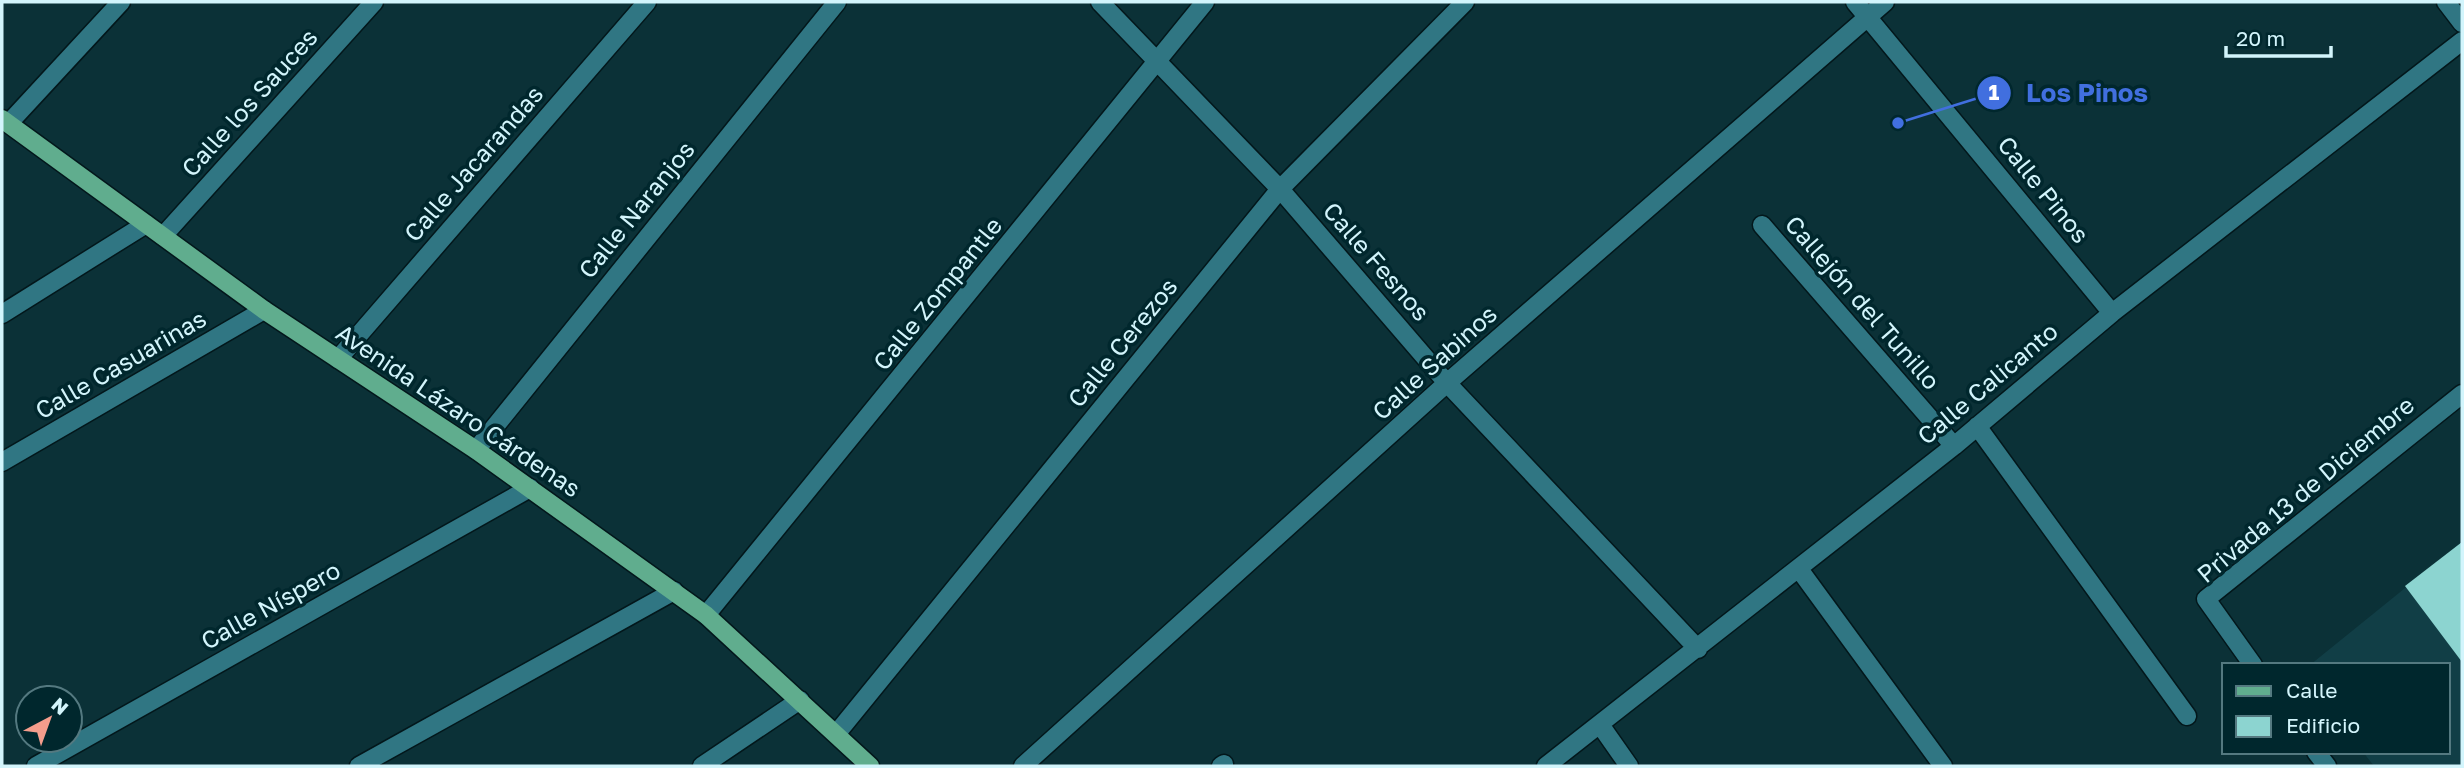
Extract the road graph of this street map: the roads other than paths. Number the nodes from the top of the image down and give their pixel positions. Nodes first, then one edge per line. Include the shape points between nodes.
1 (121, 2) edge
2 (374, 2) edge
3 (647, 2) edge
4 (837, 2) edge
5 (1100, 2) edge
6 (1205, 2) edge
7 (1465, 2) edge
8 (1855, 2) edge
9 (1885, 2) edge
10 (2446, 2) edge
11 (1867, 16) junction
12 (2462, 23) edge
13 (2462, 41) edge
14 (1159, 62) junction
15 (5, 121) edge
16 (1280, 189) junction
17 (146, 224) junction
18 (1762, 225) dead end
19 (163, 236) junction
20 (264, 310) junction
21 (2112, 313) junction
22 (2, 314) edge
23 (338, 359) junction
24 (1447, 383) junction
25 (2462, 394) edge
26 (1977, 426) junction
27 (1954, 446) junction
28 (475, 450) junction
29 (2, 462) edge
30 (530, 488) junction
31 (1799, 569) junction
32 (674, 592) junction
33 (706, 615) junction
34 (1698, 649) junction
35 (2252, 663) edge
36 (800, 700) junction
37 (2188, 716) dead end
38 (1601, 726) junction
39 (837, 733) junction
40 (36, 766) edge
41 (359, 766) edge
42 (702, 766) edge
43 (870, 766) edge
44 (1023, 766) edge
45 (1546, 766) edge
46 (1629, 766) edge
47 (1943, 766) edge

1 - 15 street
2 - 19 street, Calle los Sauces
3 - 23 street, Calle Jacarandas
4 - 28 street, Calle Naranjos
5 - 14 street, Calle Fesnos
6 - 14 street, Calle Zompantle
7 - 16 street, Calle Cerezos
8 - 11 street, Calle Pinos
9 - 11 street, Calle Sabinos
10 - 12 street
11 - 21 street, Calle Pinos
11 - 24 street, Calle Sabinos
13 - 21 street, Calle Calicanto
14 - 16 street, Calle Fesnos
14 - 33 street, Calle Zompantle
15 - 17 main road, Avenida Lázaro Cárdenas
16 - 24 street, Calle Fesnos
16 - 39 street, Calle Cerezos
17 - 19 main road, Avenida Lázaro Cárdenas
17 - 22 street
18 - 27 street, Callejón del Tunillo
19 - 20 main road, Avenida Lázaro Cárdenas
20 - 23 main road, Avenida Lázaro Cárdenas
20 - 29 street, Calle Casuarinas
21 - 26 street, Calle Calicanto
23 - 28 main road, Avenida Lázaro Cárdenas
24 - 34 street, Calle Fesnos
24 - 44 street, Calle Sabinos
25 - 35 street, Privada 13 de Diciembre via 2206,599
26 - 27 street, Calle Calicanto
26 - 37 street
27 - 31 street, Calle Calicanto
28 - 30 main road, Avenida Lázaro Cárdenas
30 - 32 main road, Avenida Lázaro Cárdenas
30 - 40 street, Calle Níspero
31 - 34 street, Calle Calicanto
31 - 47 street
32 - 33 main road, Avenida Lázaro Cárdenas
32 - 41 street
33 - 36 main road, Avenida Lázaro Cárdenas
34 - 38 street, Calle Calicanto
36 - 39 main road, Avenida Lázaro Cárdenas
36 - 42 street
38 - 45 street, Calle Calicanto
38 - 46 street
39 - 43 main road, Avenida Lázaro Cárdenas

